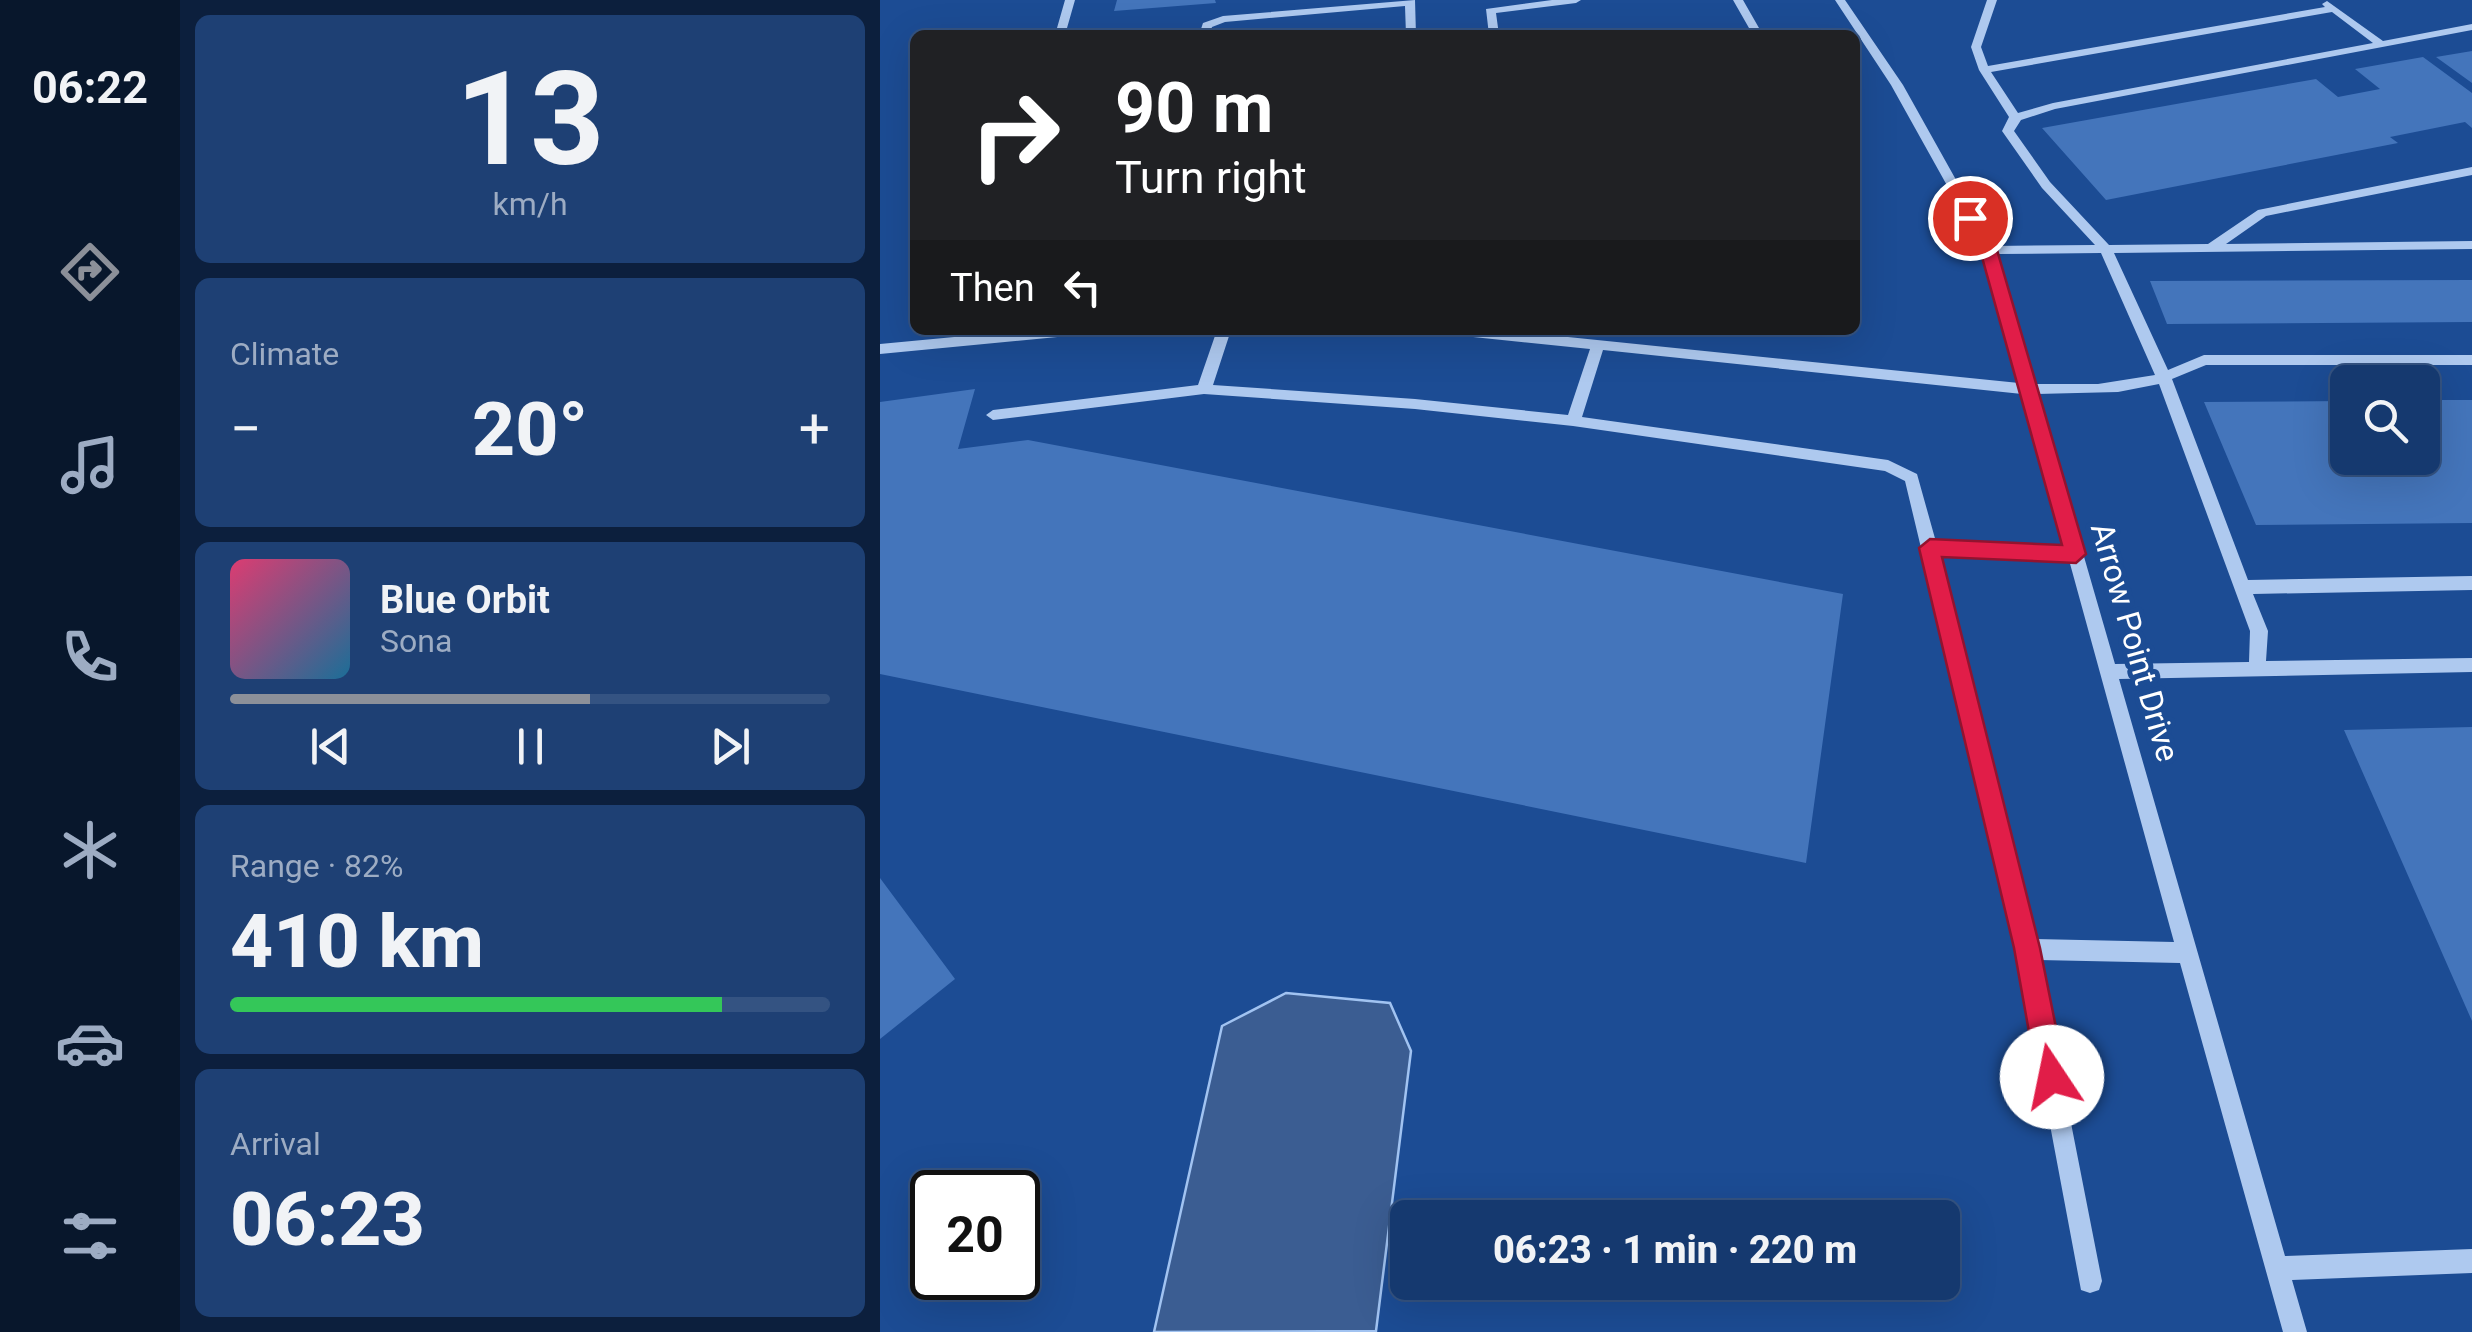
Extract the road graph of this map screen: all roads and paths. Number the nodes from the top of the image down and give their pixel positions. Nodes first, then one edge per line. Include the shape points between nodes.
1 (1070, 0) edge
2 (1576, 0) edge
3 (1738, 0) edge
4 (1840, 0) edge
5 (1993, 0) edge
6 (2322, 0) edge
7 (1410, 2) edge
8 (1488, 6) edge
9 (2333, 9) junction
10 (2472, 27) edge
11 (1061, 30) edge
12 (1206, 30) edge
13 (1411, 30) edge
14 (1755, 30) edge
15 (2380, 44) junction
16 (1984, 70) junction
17 (2016, 118) junction
18 (2472, 171) edge
19 (2472, 246) edge
20 (2106, 248) junction
21 (2212, 248) junction
22 (1989, 250) junction
23 (970, 335) edge
24 (1222, 335) edge
25 (1502, 335) edge
26 (1598, 345) junction
27 (880, 348) edge
28 (2472, 360) edge
29 (2165, 380) junction
30 (1204, 389) junction
31 (2028, 389) junction
32 (993, 415) dead end
33 (1574, 420) junction
34 (1930, 548) junction
35 (2076, 554) junction
36 (2472, 582) edge
37 (2242, 587) junction
38 (2472, 664) edge
39 (2256, 670) junction
40 (2111, 672) junction
41 (2027, 948) junction
42 (2189, 954) junction
43 (2472, 1261) edge
44 (2277, 1268) junction
45 (2090, 1281) dead end
46 (2294, 1332) edge

1 - 11 street
2 - 8 street
3 - 14 street
4 - 22 street, Arrow Point Drive via 1898,85
5 - 16 street via 1976,47
6 - 9 street
7 - 12 street via 1223,20
7 - 13 street
9 - 15 street
9 - 16 street
10 - 15 street
15 - 17 street
16 - 17 street
17 - 20 street via 2008,132 2046,185
18 - 21 street via 2262,212
19 - 21 street
20 - 21 street
20 - 22 street
20 - 29 street
22 - 31 street, Arrow Point Drive
23 - 27 street
24 - 30 street
25 - 26 street
26 - 31 street
26 - 33 street
28 - 29 street via 2204,360
29 - 31 street via 2109,390
29 - 37 street
30 - 32 street
30 - 33 street
31 - 35 street, Arrow Point Drive
33 - 34 street via 1888,466 1912,478
34 - 35 street
34 - 41 street
35 - 40 street, Arrow Point Drive
36 - 37 street
37 - 39 street via 2259,631
38 - 39 street
39 - 40 street
40 - 42 street, Arrow Point Drive
41 - 42 street
41 - 45 street
42 - 44 street, Arrow Point Drive
43 - 44 street
44 - 46 street, Arrow Point Drive

